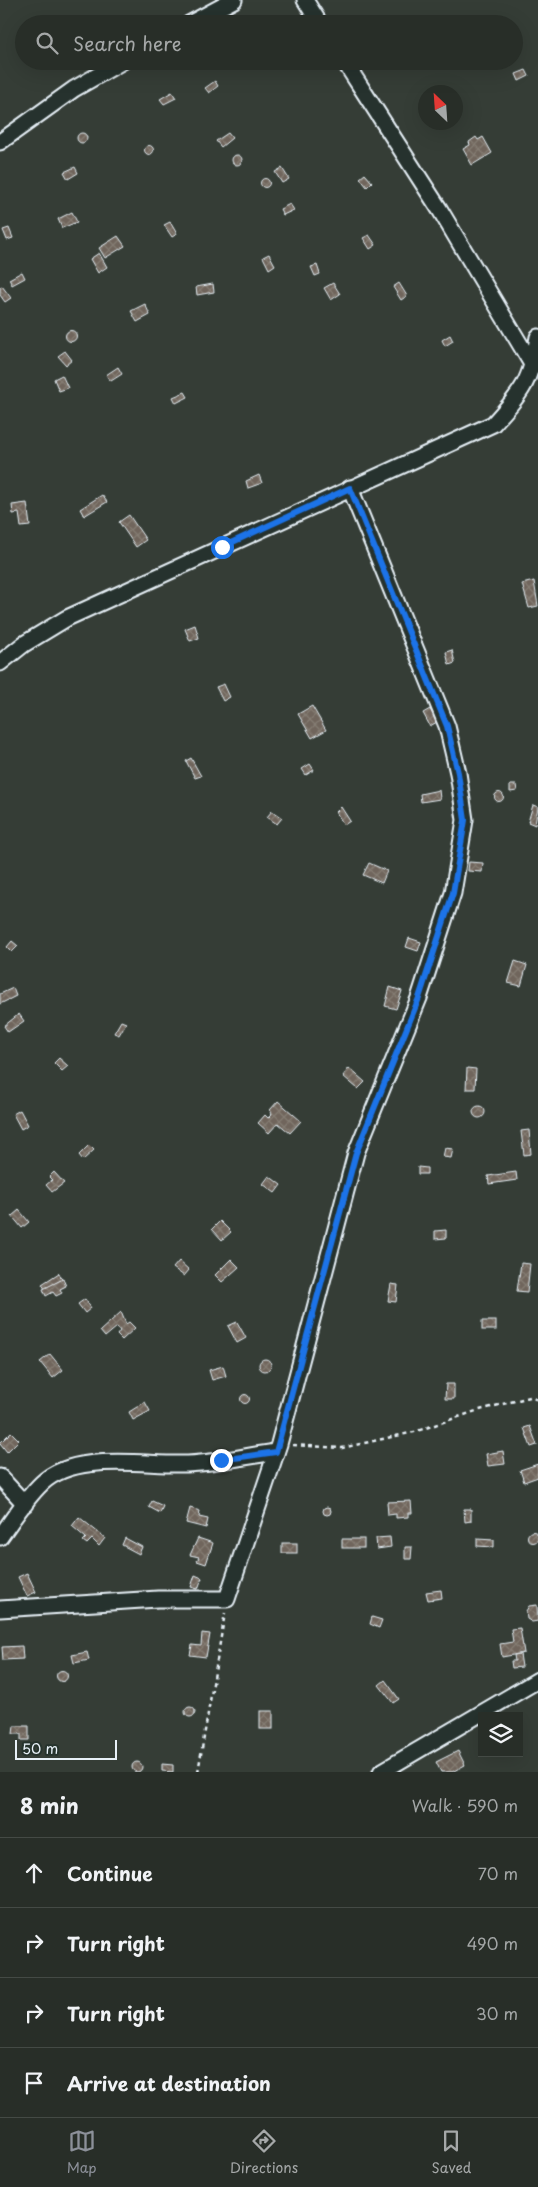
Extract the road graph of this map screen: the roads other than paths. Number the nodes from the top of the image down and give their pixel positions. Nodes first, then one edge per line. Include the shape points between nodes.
1 (234, 0) edge
2 (305, 0) edge
3 (206, 15) edge
4 (314, 15) edge
5 (107, 70) edge
6 (350, 70) edge
7 (0, 142) edge
8 (538, 336) edge
9 (533, 366) junction
10 (350, 488) junction
11 (0, 663) edge
12 (277, 1448) junction
13 (0, 1477) edge
14 (25, 1504) junction
15 (0, 1537) edge
16 (0, 1610) edge
17 (538, 1680) edge
18 (381, 1772) edge

1 - 3 street
2 - 4 street
5 - 7 street via 74,89
6 - 9 street via 440,210
8 - 9 street
9 - 10 street via 520,394 493,424
10 - 11 street via 67,618
10 - 12 street via 447,726 465,820 453,893 419,998 356,1153
12 - 14 street via 182,1464 131,1461 88,1464 61,1472 43,1482
12 - 16 street via 227,1599 158,1599
13 - 14 street
14 - 15 street
17 - 18 street

